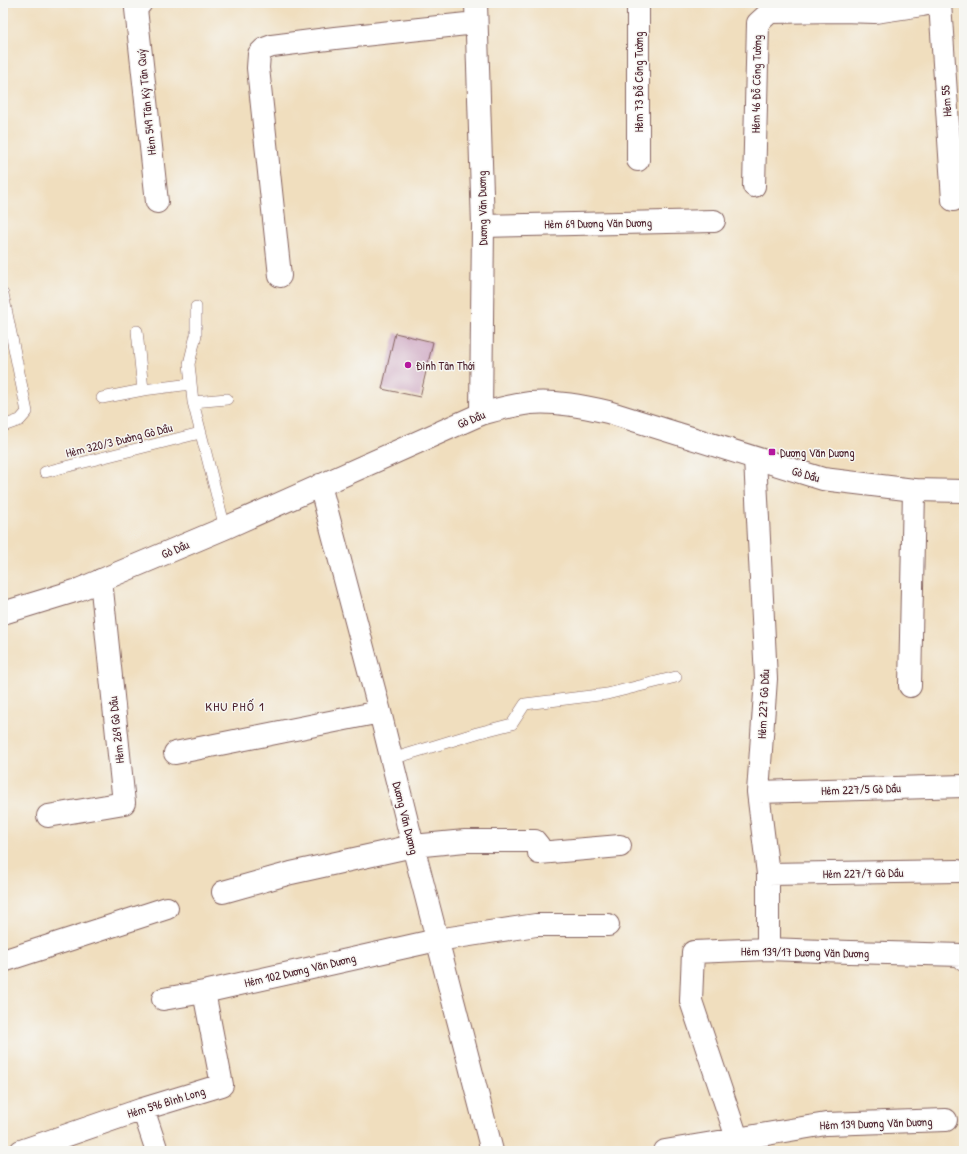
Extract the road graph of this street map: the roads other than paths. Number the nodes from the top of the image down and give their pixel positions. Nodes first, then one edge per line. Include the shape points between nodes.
1 (141, 3) edge
2 (638, 3) edge
3 (931, 3) edge
4 (940, 3) edge
5 (837, 7) edge
6 (476, 13) edge
7 (638, 160) dead end
8 (754, 186) dead end
9 (953, 200) dead end
10 (157, 202) dead end
11 (714, 221) dead end
12 (483, 226) junction
13 (280, 276) dead end
14 (3, 294) edge
15 (196, 307) dead end
16 (137, 331) dead end
17 (191, 384) junction
18 (143, 390) junction
19 (102, 398) dead end
20 (227, 399) dead end
21 (193, 402) junction
22 (482, 414) junction
23 (3, 426) edge
24 (200, 432) junction
25 (755, 459) junction
26 (44, 472) dead end
27 (320, 485) junction
28 (914, 490) junction
29 (964, 491) edge
30 (225, 528) junction
31 (101, 580) junction
32 (3, 612) edge
33 (676, 677) dead end
34 (910, 686) dead end
35 (380, 712) junction
36 (175, 753) dead end
37 (392, 759) junction
38 (964, 786) edge
39 (758, 792) junction
40 (48, 816) dead end
41 (413, 846) junction
42 (620, 846) dead end
43 (958, 871) dead end
44 (768, 874) junction
45 (223, 892) dead end
46 (167, 908) dead end
47 (608, 925) dead end
48 (437, 940) junction
49 (768, 949) junction
50 (964, 959) edge
51 (3, 961) edge
52 (204, 992) junction
53 (163, 999) dead end
54 (143, 1109) junction
55 (946, 1120) dead end
56 (738, 1145) edge
57 (21, 1151) edge
58 (157, 1151) edge
59 (492, 1151) edge
60 (665, 1151) edge

1 - 10 street, Hẻm 549 Tân Kỳ Tân Quý via 136,9
2 - 7 street, Hẻm 73 Đỗ Công Tường
3 - 5 street, Hẻm 46 Đỗ Công Tường via 875,12
4 - 9 street, Hẻm 55
5 - 8 street, Hẻm 46 Đỗ Công Tường via 770,12 758,23
6 - 12 street, Dương Văn Dương
6 - 13 street via 335,38 272,46 259,54 258,68
11 - 12 street, Hẻm 69 Dương Văn Dương
12 - 22 street, Dương Văn Dương
14 - 23 lane via 27,412 20,420
15 - 17 lane via 196,335 189,364
16 - 18 lane
17 - 18 lane
17 - 21 lane
18 - 19 lane
20 - 21 lane
21 - 24 lane
22 - 25 street, Gò Dầu via 531,403 582,406
22 - 27 street, Gò Dầu
24 - 26 lane, Hẻm 320/3 Đường Gò Dầu
24 - 30 lane
25 - 28 street, Gò Dầu via 823,480
25 - 39 street, Hẻm 227 Gò Dầu via 766,679
27 - 30 street, Gò Dầu
27 - 35 street, Dương Văn Dương
28 - 29 street, Gò Dầu
28 - 34 street
30 - 31 street, Gò Dầu
31 - 32 street, Gò Dầu via 78,590
31 - 40 street, Hẻm 269 Gò Dầu via 124,803
33 - 37 lane via 606,694 525,704 512,724
35 - 36 street
35 - 37 street, Dương Văn Dương
37 - 41 street, Dương Văn Dương
38 - 39 street, Hẻm 227/5 Gò Dầu
39 - 44 street, Hẻm 227 Gò Dầu
41 - 42 street via 465,841 535,841 539,846 539,853
41 - 45 street via 291,873
41 - 48 street, Dương Văn Dương
43 - 44 street, Hẻm 227/7 Gò Dầu
44 - 49 street, Hẻm 227 Gò Dầu
46 - 51 street
47 - 48 street, Hẻm 102 Dương Văn Dương via 536,925
48 - 52 street, Hẻm 102 Dương Văn Dương
48 - 59 street, Dương Văn Dương
49 - 50 street, Hẻm 139/17 Dương Văn Dương via 962,955
49 - 56 street, Hẻm 139/17 Dương Văn Dương via 693,952 691,1001
52 - 53 street, Hẻm 102 Dương Văn Dương
52 - 54 street, Hẻm 596 Bình Long via 222,1085
54 - 57 street, Hẻm 596 Bình Long
54 - 58 street
55 - 56 street, Hẻm 139 Dương Văn Dương via 826,1124
56 - 60 street, Hẻm 139 Dương Văn Dương

